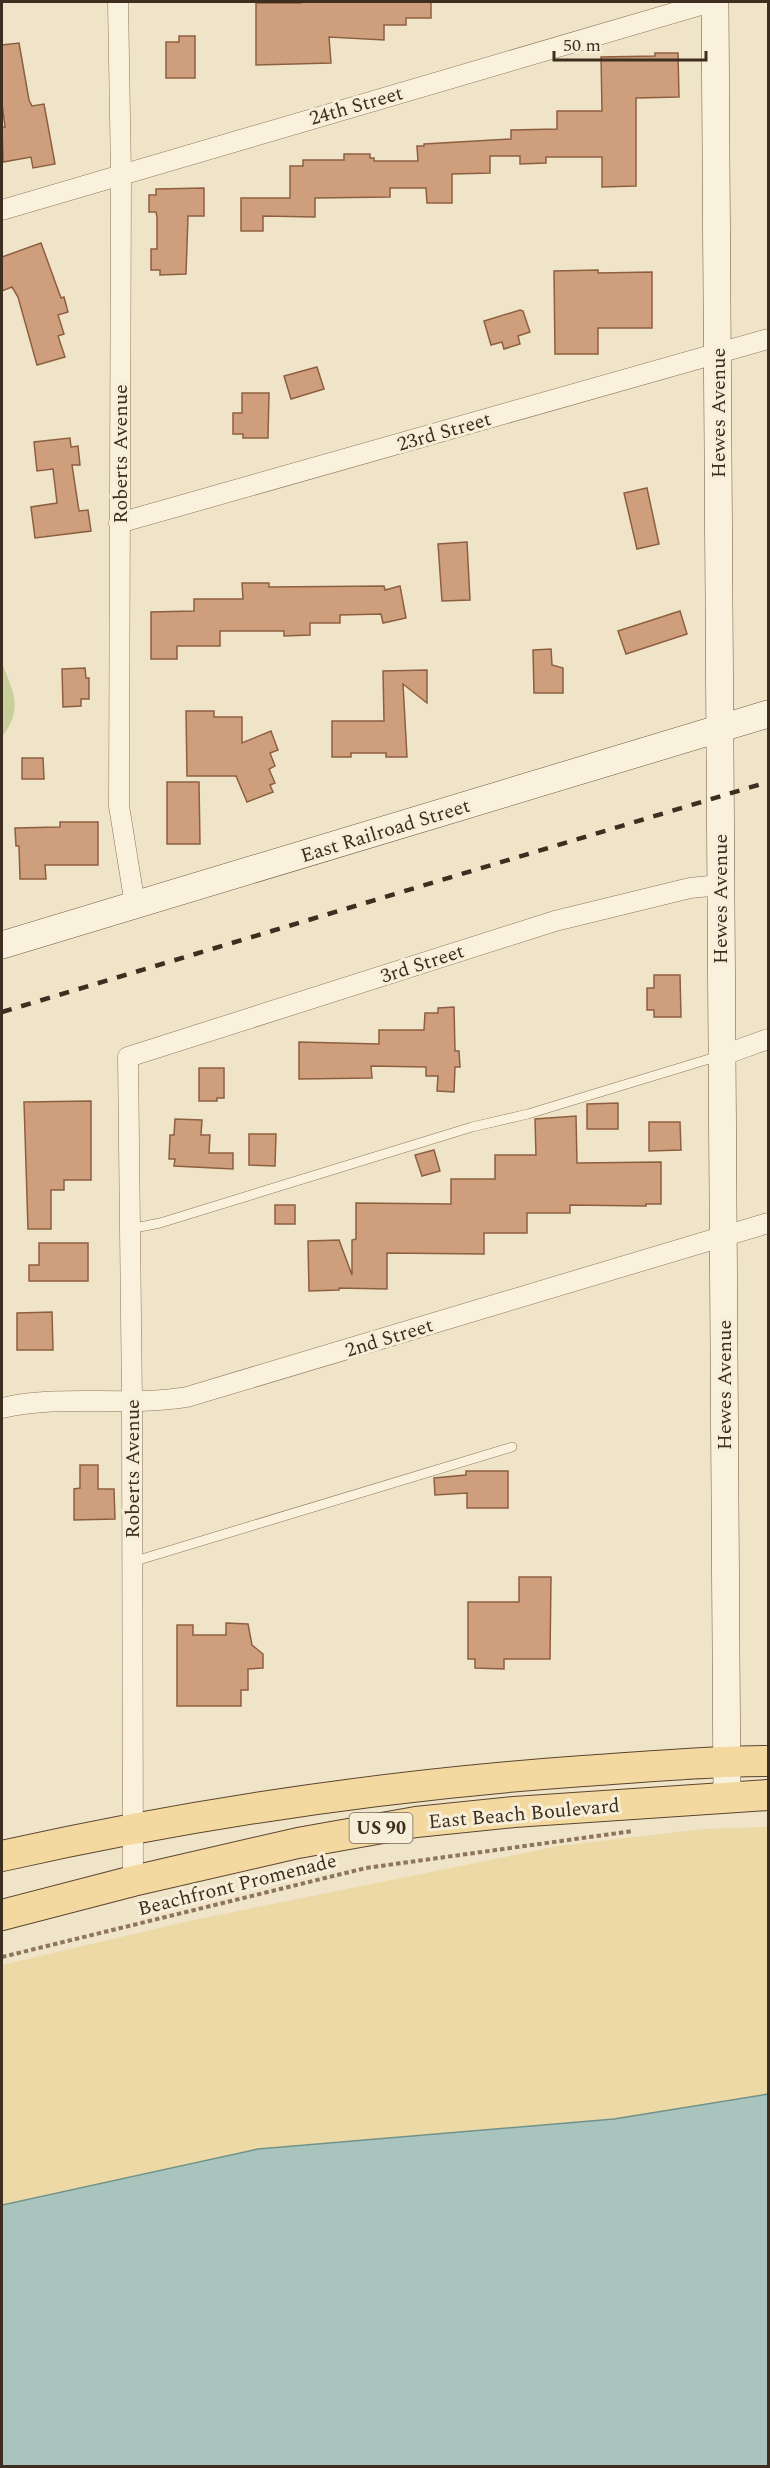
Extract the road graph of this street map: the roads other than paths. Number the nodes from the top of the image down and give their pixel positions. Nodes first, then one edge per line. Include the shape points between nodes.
1 (118, 2) edge
2 (711, 2) edge
3 (715, 2) edge
4 (121, 174) junction
5 (2, 210) edge
6 (768, 339) edge
7 (717, 354) junction
8 (119, 523) junction
9 (768, 714) edge
10 (719, 729) junction
11 (720, 885) junction
12 (135, 905) junction
13 (2, 945) edge
14 (768, 1039) edge
15 (721, 1056) junction
16 (128, 1057) joint
17 (768, 1223) edge
18 (129, 1229) junction
19 (723, 1236) junction
20 (132, 1402) junction
21 (2, 1408) edge
22 (512, 1447) dead end
23 (132, 1562) junction
24 (726, 1761) junction
25 (768, 1761) edge
26 (768, 1795) edge
27 (727, 1797) junction
28 (132, 1828) junction
29 (2, 1856) edge
30 (133, 1881) junction
31 (2, 1916) edge

1 - 4 street, Roberts Avenue
2 - 4 street, 24th Street
3 - 7 main road, Hewes Avenue
4 - 5 street, 24th Street
4 - 8 street, Roberts Avenue
6 - 7 street, 23rd Street
7 - 8 street, 23rd Street
7 - 10 main road, Hewes Avenue
8 - 12 street, Roberts Avenue via 118,806
9 - 10 main road, East Railroad Street
10 - 11 main road, Hewes Avenue
10 - 12 main road, East Railroad Street
11 - 15 main road, Hewes Avenue
11 - 16 street, 3rd Street via 690,888 555,921
12 - 13 main road, East Railroad Street
14 - 15 street
15 - 18 lane
15 - 19 main road, Hewes Avenue
16 - 18 street, Roberts Avenue
17 - 19 street, 2nd Street
18 - 20 street, Roberts Avenue
19 - 20 street, 2nd Street via 211,1391 164,1401
19 - 24 main road, Hewes Avenue
20 - 21 street, 2nd Street via 39,1403
20 - 23 street, Roberts Avenue
22 - 23 lane
23 - 28 street, Roberts Avenue
24 - 25 main road, East Beach Boulevard / US 90
24 - 27 main road, Hewes Avenue
24 - 28 main road, East Beach Boulevard / US 90 via 498,1777 326,1796
26 - 27 main road, East Beach Boulevard / US 90
27 - 30 main road, East Beach Boulevard / US 90 via 416,1822 298,1843
28 - 29 main road, East Beach Boulevard / US 90
28 - 30 street, Roberts Avenue
30 - 31 main road, East Beach Boulevard / US 90

